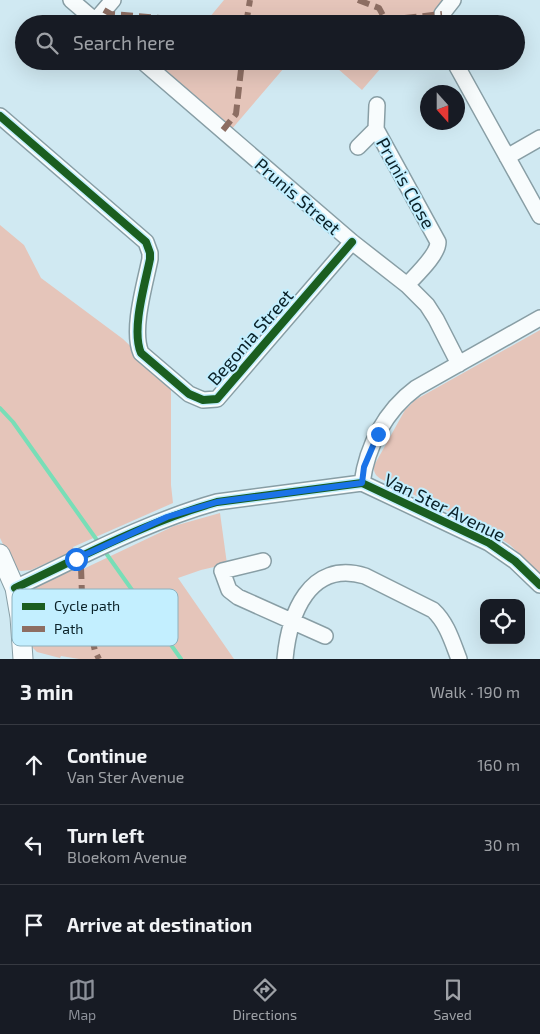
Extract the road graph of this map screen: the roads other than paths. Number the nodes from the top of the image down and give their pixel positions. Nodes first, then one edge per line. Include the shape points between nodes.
1 (71, 0) edge
2 (113, 0) edge
3 (453, 0) edge
4 (89, 15) edge
5 (102, 15) edge
6 (442, 15) edge
7 (152, 70) edge
8 (459, 70) edge
9 (377, 105) dead end
10 (0, 116) edge
11 (376, 129) junction
12 (540, 138) edge
13 (358, 147) dead end
14 (507, 157) junction
15 (540, 216) edge
16 (352, 242) junction
17 (407, 285) junction
18 (540, 318) edge
19 (459, 364) junction
20 (362, 483) junction
21 (0, 554) edge
22 (263, 561) dead end
23 (540, 585) edge
24 (14, 588) joint
25 (292, 622) junction
26 (325, 636) dead end
27 (22, 646) edge
28 (23, 659) edge
29 (285, 659) edge
30 (459, 659) edge

1 - 4 street
2 - 5 street
3 - 6 street
7 - 16 street, Prunis Street
8 - 14 street
9 - 11 street, Prunis Close
10 - 16 street, Begonia Street via 146,242 150,259 137,328 138,347 141,354 198,399 217,399
11 - 13 street, Prunis Close
11 - 17 street, Prunis Close via 438,242 434,254
12 - 14 street
14 - 15 street
16 - 17 street, Prunis Street
17 - 19 street, Prunis Street via 427,305
18 - 19 street
19 - 20 street via 416,388 389,414 364,467
20 - 23 street, Van Ster Avenue via 489,543 515,561
20 - 24 street, Van Ster Avenue via 217,502 167,517
21 - 24 street
22 - 25 street via 222,571 227,585 238,598
25 - 26 street
25 - 29 street
25 - 30 street via 305,593 314,584 329,576 356,573 433,610 449,631
27 - 28 street

